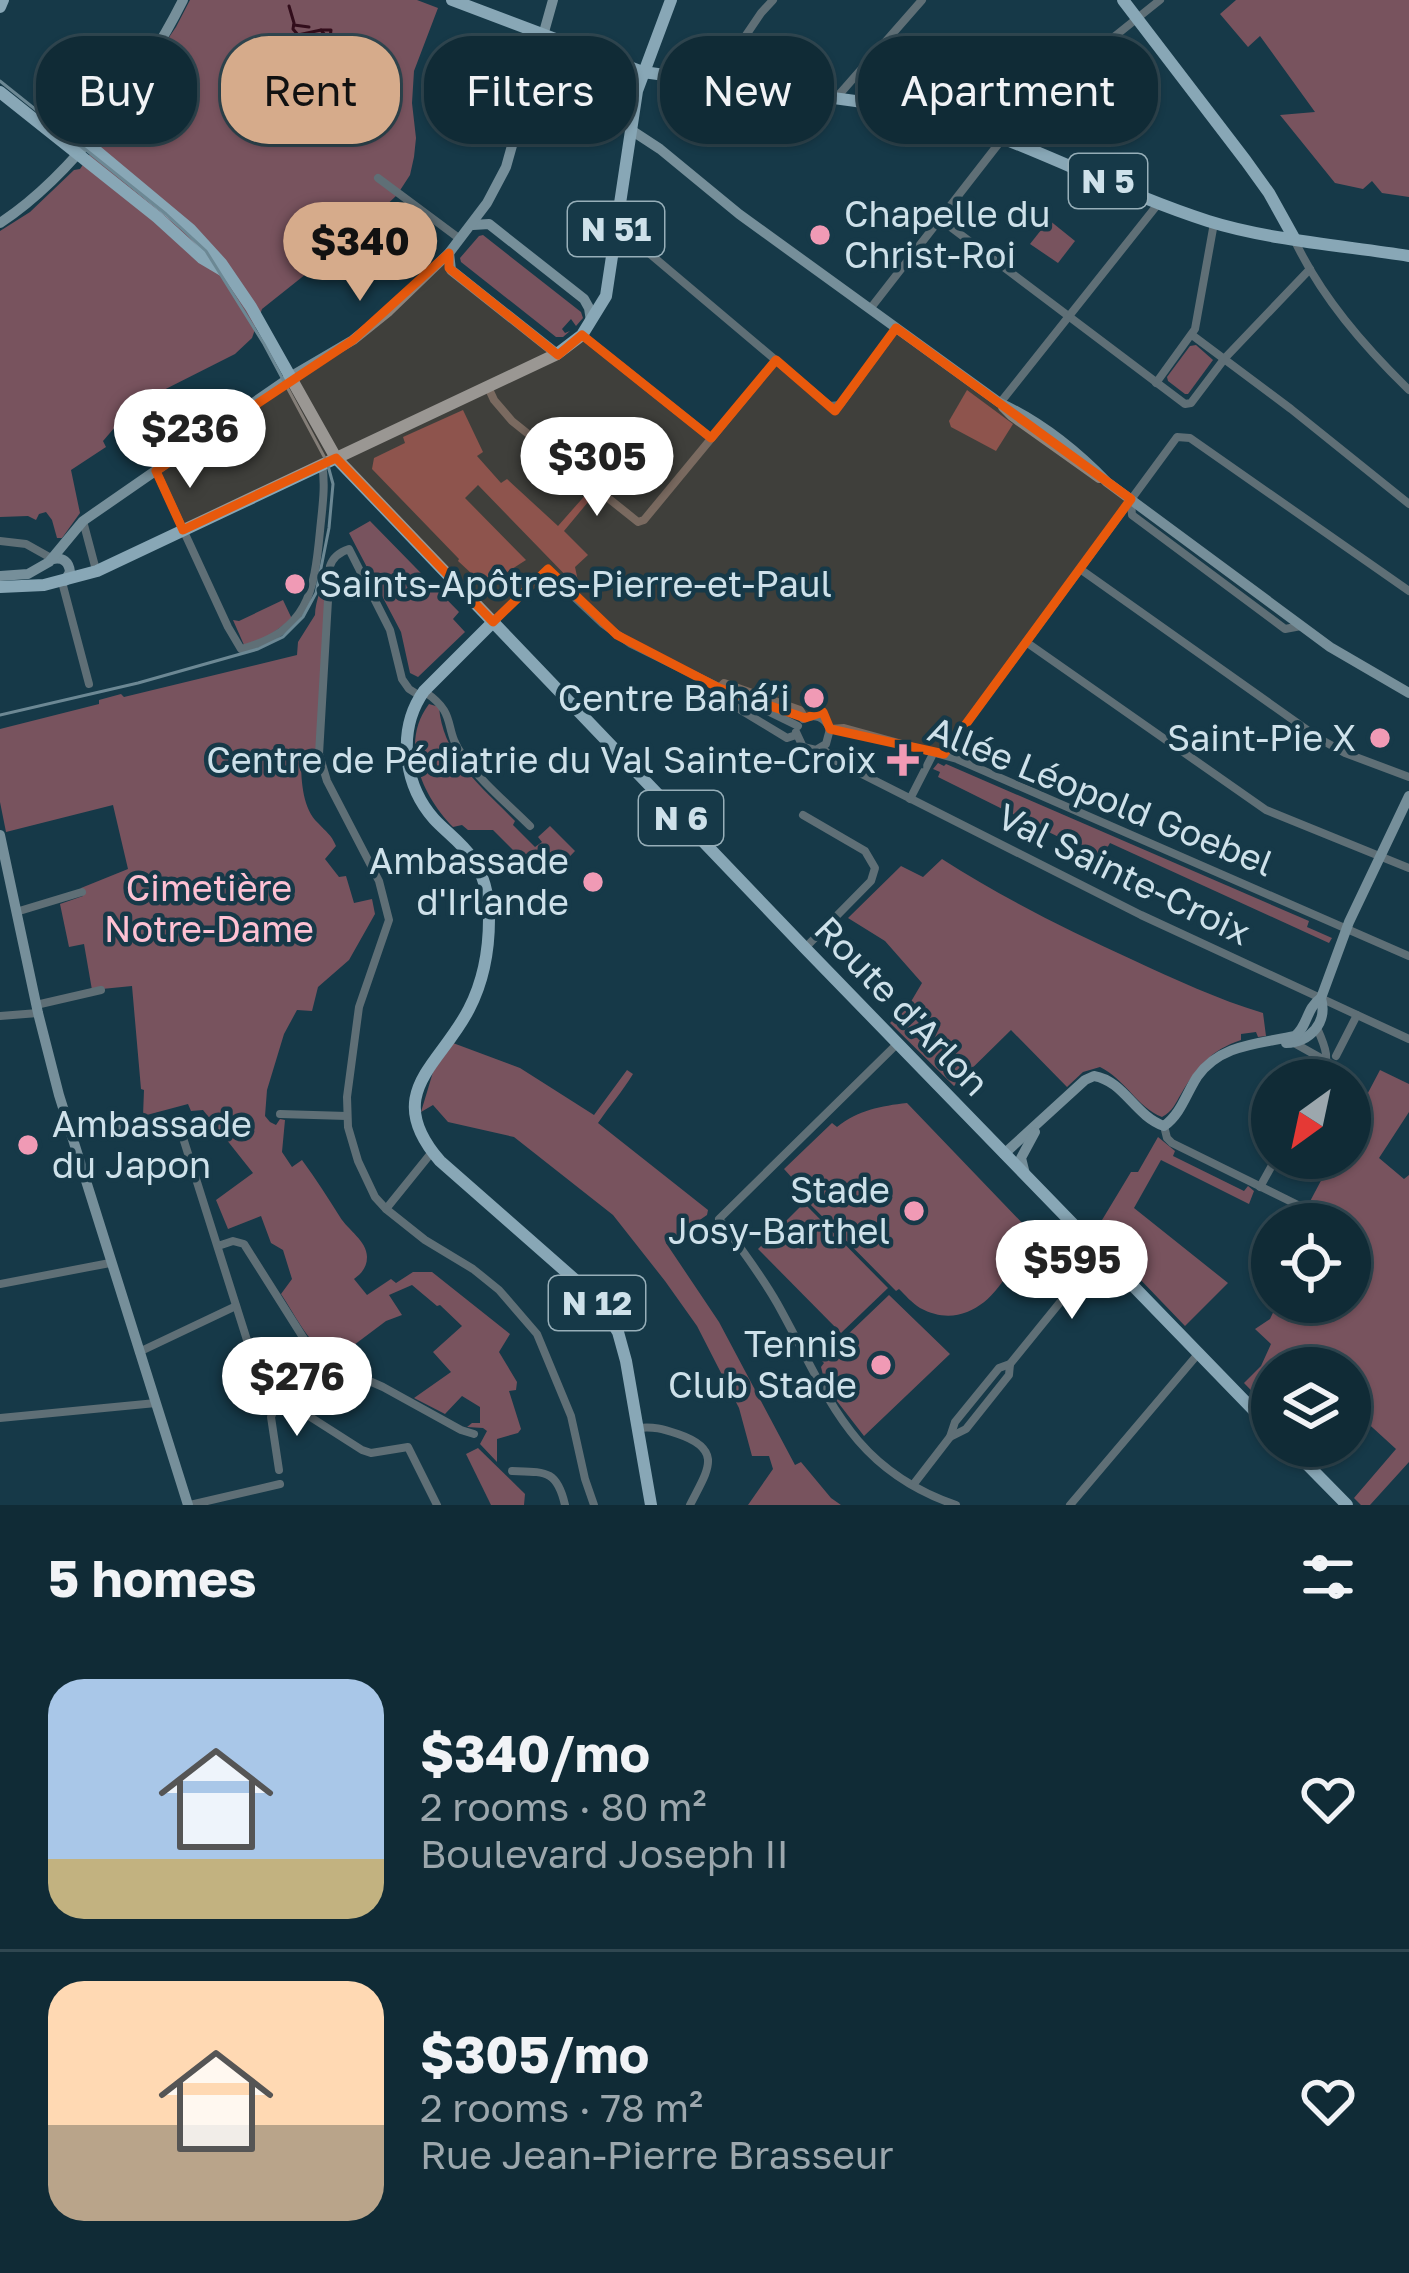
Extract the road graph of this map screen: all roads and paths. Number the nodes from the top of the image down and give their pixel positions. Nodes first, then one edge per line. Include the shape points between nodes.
1 (183, 0) edge
2 (452, 0) edge
3 (554, 0) edge
4 (671, 0) edge
5 (773, 0) edge
6 (922, 0) edge
7 (1123, 0) edge
8 (1160, 0) edge
9 (1137, 18) junction
10 (544, 34) junction
11 (745, 36) edge
12 (1113, 36) edge
13 (643, 72) junction
14 (660, 74) edge
15 (0, 92) edge
16 (834, 97) edge
17 (837, 97) junction
18 (858, 100) edge
19 (636, 106) edge
20 (636, 133) edge
21 (629, 144) edge
22 (998, 144) edge
23 (1017, 144) edge
24 (82, 148) junction
25 (378, 178) dead end
26 (1269, 194) junction
27 (1159, 203) junction
28 (940, 219) junction
29 (0, 223) edge
30 (1214, 223) junction
31 (472, 225) junction
32 (1260, 232) junction
33 (1294, 238) junction
34 (615, 239) junction
35 (461, 240) junction
36 (1323, 242) junction
37 (449, 254) junction
38 (1409, 256) edge
39 (1310, 269) junction
40 (870, 309) junction
41 (1069, 316) junction
42 (896, 328) junction
43 (586, 330) junction
44 (1192, 335) junction
45 (557, 354) junction
46 (1225, 358) junction
47 (776, 360) junction
48 (290, 377) junction
49 (1156, 383) junction
50 (488, 387) junction
51 (1409, 390) edge
52 (1000, 403) junction
53 (711, 438) junction
54 (329, 461) junction
55 (156, 470) junction
56 (1131, 500) junction
57 (1409, 504) edge
58 (82, 521) junction
59 (185, 535) junction
60 (0, 541) edge
61 (51, 561) junction
62 (1080, 569) junction
63 (97, 571) junction
64 (0, 577) edge
65 (61, 582) junction
66 (0, 587) edge
67 (1409, 592) edge
68 (493, 622) junction
69 (1026, 642) junction
70 (89, 684) dead end
71 (718, 688) junction
72 (422, 693) junction
73 (1409, 694) edge
74 (800, 726) junction
75 (830, 729) junction
76 (822, 748) junction
77 (940, 753) junction
78 (1409, 777) edge
79 (1409, 796) edge
80 (910, 799) junction
81 (803, 814) dead end
82 (530, 826) dead end
83 (0, 835) edge
84 (1380, 857) junction
85 (1409, 868) edge
86 (82, 892) dead end
87 (16, 912) junction
88 (1346, 928) junction
89 (805, 948) junction
90 (1409, 956) edge
91 (100, 990) dead end
92 (1321, 998) junction
93 (37, 1009) junction
94 (1357, 1015) junction
95 (0, 1016) edge
96 (1317, 1028) junction
97 (1409, 1039) edge
98 (897, 1043) junction
99 (1265, 1043) junction
100 (1294, 1043) junction
101 (1332, 1059) junction
102 (1061, 1102) junction
103 (280, 1114) dead end
104 (347, 1116) junction
105 (1164, 1126) junction
106 (69, 1131) junction
107 (1004, 1154) junction
108 (436, 1156) junction
109 (1025, 1176) junction
110 (1264, 1179) edge
111 (1260, 1186) junction
112 (1294, 1203) edge
113 (386, 1209) junction
114 (218, 1246) junction
115 (1100, 1253) junction
116 (110, 1263) junction
117 (0, 1284) edge
118 (236, 1306) junction
119 (140, 1352) junction
120 (1198, 1354) junction
121 (279, 1397) junction
122 (156, 1402) junction
123 (1251, 1408) edge
124 (0, 1418) edge
125 (638, 1428) junction
126 (474, 1434) dead end
127 (1310, 1467) edge
128 (279, 1470) dead end
129 (512, 1471) dead end
130 (280, 1484) dead end
131 (913, 1485) junction
132 (189, 1505) edge
133 (436, 1505) edge
134 (565, 1505) edge
135 (594, 1505) edge
136 (651, 1505) edge
137 (690, 1505) edge
138 (956, 1505) edge
139 (1070, 1505) edge
140 (1347, 1505) edge

1 - 24 main road
2 - 10 main road, N 5
3 - 10 main road
4 - 13 main road, N 51
5 - 11 street
6 - 17 street
7 - 9 main road
8 - 9 street
9 - 12 street
9 - 26 main road
10 - 13 main road, N 5
10 - 31 main road via 506,167
13 - 14 main road, N 5
13 - 19 main road, N 51
15 - 24 main road, N 6
16 - 17 main road, N 5
17 - 18 main road, N 5
20 - 40 main road
21 - 34 main road, N 51
22 - 28 street
23 - 27 main road, N 5
24 - 29 main road
24 - 48 main road, N 6 via 232,278
25 - 35 street
26 - 32 main road via 1273,214
26 - 33 main road
27 - 30 main road, N 5
27 - 41 street
28 - 40 street
28 - 41 street
30 - 32 main road, N 5
30 - 44 street
31 - 35 main road
31 - 43 main road via 488,224 584,299
32 - 33 main road, N 5
33 - 36 main road, N 5
33 - 39 street
34 - 43 main road, N 51 via 606,296
34 - 47 street via 638,243
35 - 37 main road
36 - 38 main road, N 5
36 - 39 street
37 - 45 main road via 451,270
37 - 48 main road via 352,340
39 - 46 street
39 - 51 street
40 - 42 main road
41 - 49 street
41 - 52 street
42 - 47 street via 835,407
42 - 52 main road
43 - 45 main road
43 - 53 street
44 - 46 street
44 - 49 street
45 - 50 main road
46 - 49 street via 1191,403
46 - 57 street
47 - 53 street
48 - 54 main road, N 6 via 327,442
48 - 55 main road
50 - 53 street via 512,421 638,522
50 - 54 main road
52 - 56 main road
54 - 59 main road
54 - 59 street via 310,596 300,615 262,643 241,649
54 - 68 main road, N 6
55 - 58 main road
55 - 59 street
56 - 62 street
56 - 67 street via 1178,437 1190,438
56 - 73 main road via 1237,586
58 - 61 main road
58 - 63 street
59 - 63 main road
60 - 61 street via 26,544
61 - 64 main road
61 - 65 main road via 50,577
61 - 65 main road via 67,562
62 - 69 street
62 - 78 street via 1320,739
63 - 65 main road
65 - 66 main road
65 - 70 street
68 - 71 street, Val Sainte-Croix via 539,578 550,577 631,644
68 - 72 main road
68 - 89 main road, Route d'Arlon / N 6
69 - 77 street
69 - 84 street via 1244,797
71 - 74 street, Val Sainte-Croix via 724,683 800,710
71 - 74 street, Val Sainte-Croix via 721,698 787,738
72 - 82 street via 443,704 465,759
72 - 104 street via 402,679 390,630 349,549 336,556 319,754 380,880 389,920 359,1007
72 - 108 main road via 408,725 409,770 419,799 480,872 489,932 477,992 417,1090 419,1129
74 - 75 street, Val Sainte-Croix via 818,716
74 - 76 street, Val Sainte-Croix via 803,747
75 - 76 street
75 - 77 street, Allée Léopold Goebel
76 - 80 street, Val Sainte-Croix
77 - 80 street
77 - 88 street, Allée Léopold Goebel
79 - 84 main road
80 - 92 street, Val Sainte-Croix
81 - 89 street via 866,851 875,868
83 - 87 main road
84 - 85 street
84 - 88 main road
86 - 87 street
87 - 93 main road
88 - 90 street, Allée Léopold Goebel
88 - 92 main road
89 - 98 main road, Route d'Arlon / N 6
91 - 93 street
92 - 94 street, Val Sainte-Croix
92 - 96 main road
92 - 99 main road via 1300,1032
93 - 95 street
93 - 106 main road
94 - 97 street, Val Sainte-Croix
94 - 101 street
96 - 100 main road
96 - 101 street
98 - 107 main road, Route d'Arlon / N 6
98 - 131 street via 719,1219 777,1303 832,1408 859,1444
99 - 100 main road
99 - 105 main road via 1216,1058
100 - 101 street
102 - 105 main road via 1085,1080 1103,1077
102 - 107 main road
102 - 109 main road via 1023,1151
103 - 104 street
104 - 113 street via 358,1161
105 - 111 street via 1172,1143
106 - 114 street via 178,1122
106 - 116 main road
107 - 109 main road, Route d'Arlon / N 6
108 - 113 street
108 - 125 main road, N 12 via 607,1314 626,1360
109 - 115 main road, Route d'Arlon / N 6
110 - 111 street
111 - 112 street
113 - 135 street via 499,1290 537,1334 571,1416
114 - 118 street
114 - 126 street via 244,1244 324,1361
115 - 120 main road, Route d'Arlon / N 6
115 - 131 street via 966,1430 950,1437
116 - 117 street
116 - 119 main road
118 - 119 street
118 - 121 street via 259,1378
119 - 122 main road
120 - 123 main road, Route d'Arlon / N 6
120 - 139 street
121 - 128 street via 271,1417
121 - 133 street via 362,1450 408,1448
122 - 124 street
122 - 132 main road
125 - 136 main road, N 12
125 - 137 street via 656,1427 703,1447 709,1465
127 - 140 main road
129 - 134 street via 556,1478
130 - 132 street
131 - 138 street

